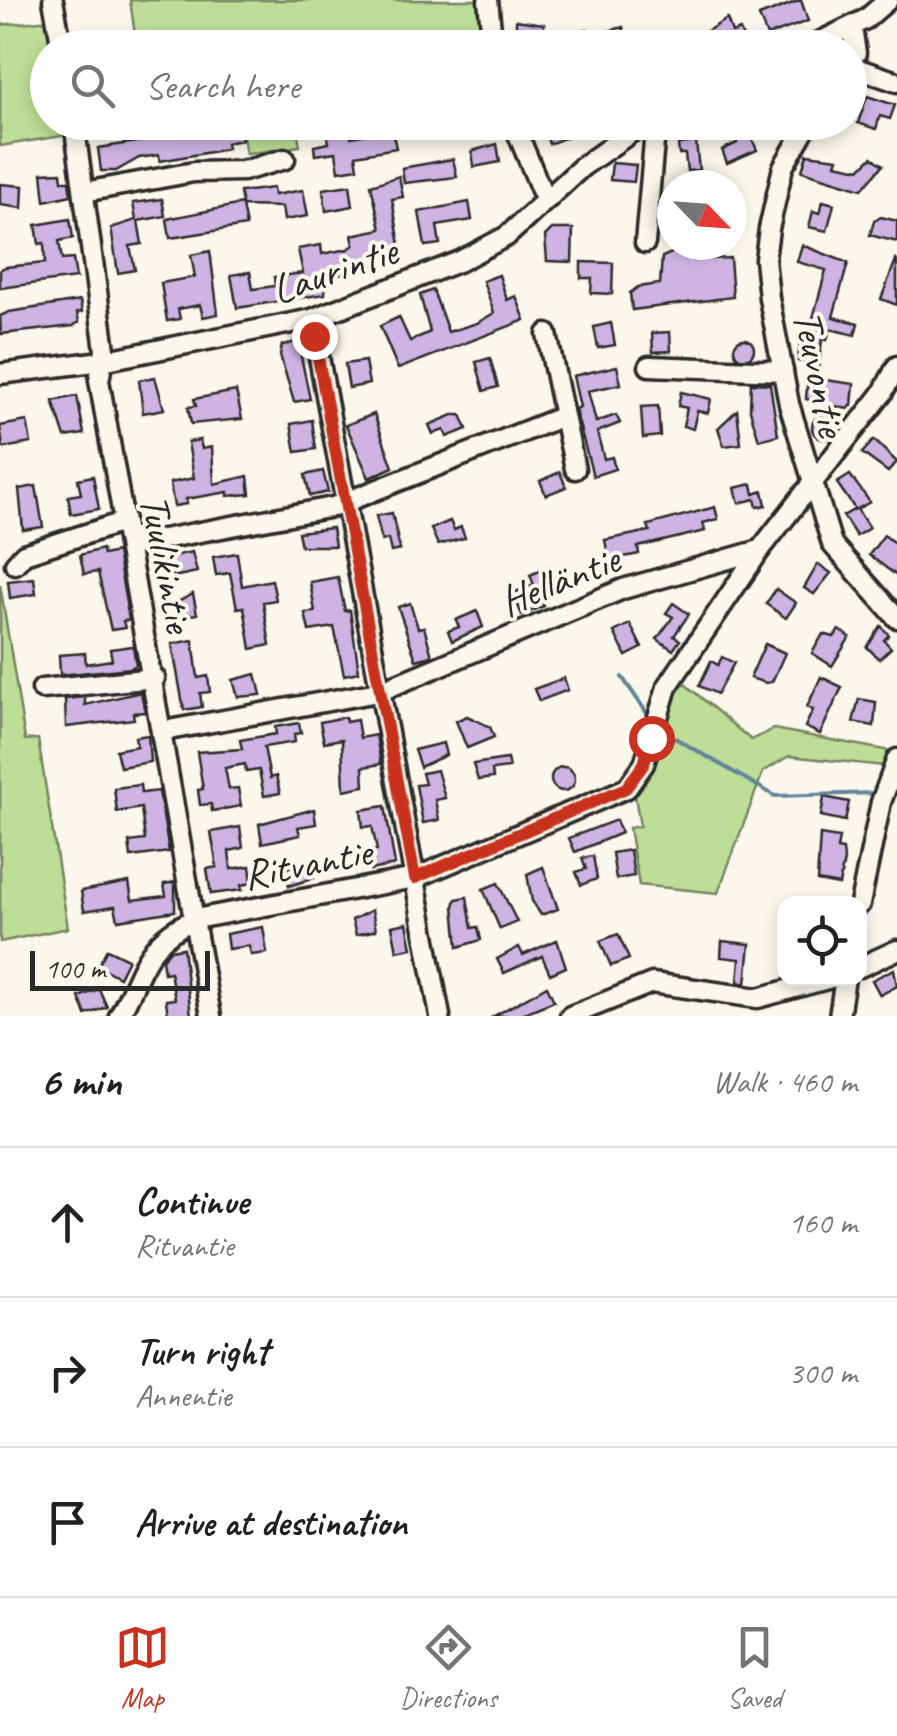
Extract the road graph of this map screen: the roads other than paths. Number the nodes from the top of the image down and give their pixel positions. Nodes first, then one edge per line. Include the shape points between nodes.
1 (54, 0) edge
2 (488, 0) edge
3 (888, 0) edge
4 (852, 28) joint
5 (59, 30) edge
6 (491, 30) edge
7 (848, 30) edge
8 (867, 71) edge
9 (897, 82) edge
10 (77, 140) edge
11 (520, 140) edge
12 (621, 140) edge
13 (654, 140) edge
14 (799, 140) edge
15 (285, 159) dead end
16 (84, 192) junction
17 (549, 198) junction
18 (645, 243) dead end
19 (312, 319) junction
20 (547, 334) dead end
21 (102, 361) junction
22 (650, 366) dead end
23 (897, 366) edge
24 (783, 372) junction
25 (0, 374) edge
26 (562, 417) junction
27 (576, 470) dead end
28 (810, 486) junction
29 (346, 502) junction
30 (123, 522) junction
31 (131, 545) junction
32 (760, 550) junction
33 (15, 564) dead end
34 (897, 618) edge
35 (154, 678) junction
36 (42, 689) dead end
37 (378, 692) junction
38 (164, 730) junction
39 (897, 759) edge
40 (415, 878) junction
41 (862, 896) edge
42 (195, 919) junction
43 (897, 950) edge
44 (867, 964) edge
45 (802, 986) edge
46 (844, 986) edge
47 (119, 1016) edge
48 (211, 1016) edge
49 (440, 1016) edge
50 (570, 1016) edge
51 (839, 1016) edge

1 - 5 street
2 - 6 street
3 - 4 street
4 - 7 street
8 - 9 street
10 - 16 street, Tuulikintie
11 - 17 street
12 - 17 street, Laurintie
13 - 18 street
14 - 24 street, Teuvontie via 783,167 765,258
15 - 16 street via 231,173 194,172
16 - 21 street, Tuulikintie
17 - 19 street, Laurintie via 507,236
19 - 21 street, Laurintie
19 - 29 street
20 - 26 street
21 - 25 street, Laurintie
21 - 30 street, Tuulikintie via 99,380
22 - 24 street
23 - 28 street
24 - 28 street, Teuvontie
26 - 27 street
26 - 29 street
28 - 32 street
28 - 34 street, Teuvontie via 842,560
29 - 31 street
29 - 37 street
30 - 31 street, Tuulikintie
30 - 33 street via 24,554
31 - 35 street, Tuulikintie
32 - 37 street, Helläntie via 622,588
32 - 40 street, Ritvantie via 668,687 644,764 626,788
35 - 36 street
35 - 38 street, Tuulikintie
37 - 38 street, Helläntie
37 - 40 street
38 - 42 street, Tuulikintie
39 - 41 street
40 - 42 street, Ritvantie
40 - 49 street
42 - 47 street, Ritvantie via 162,936
42 - 48 street, Tuulikintie
43 - 44 street
45 - 50 street via 758,998 652,983
46 - 51 street

